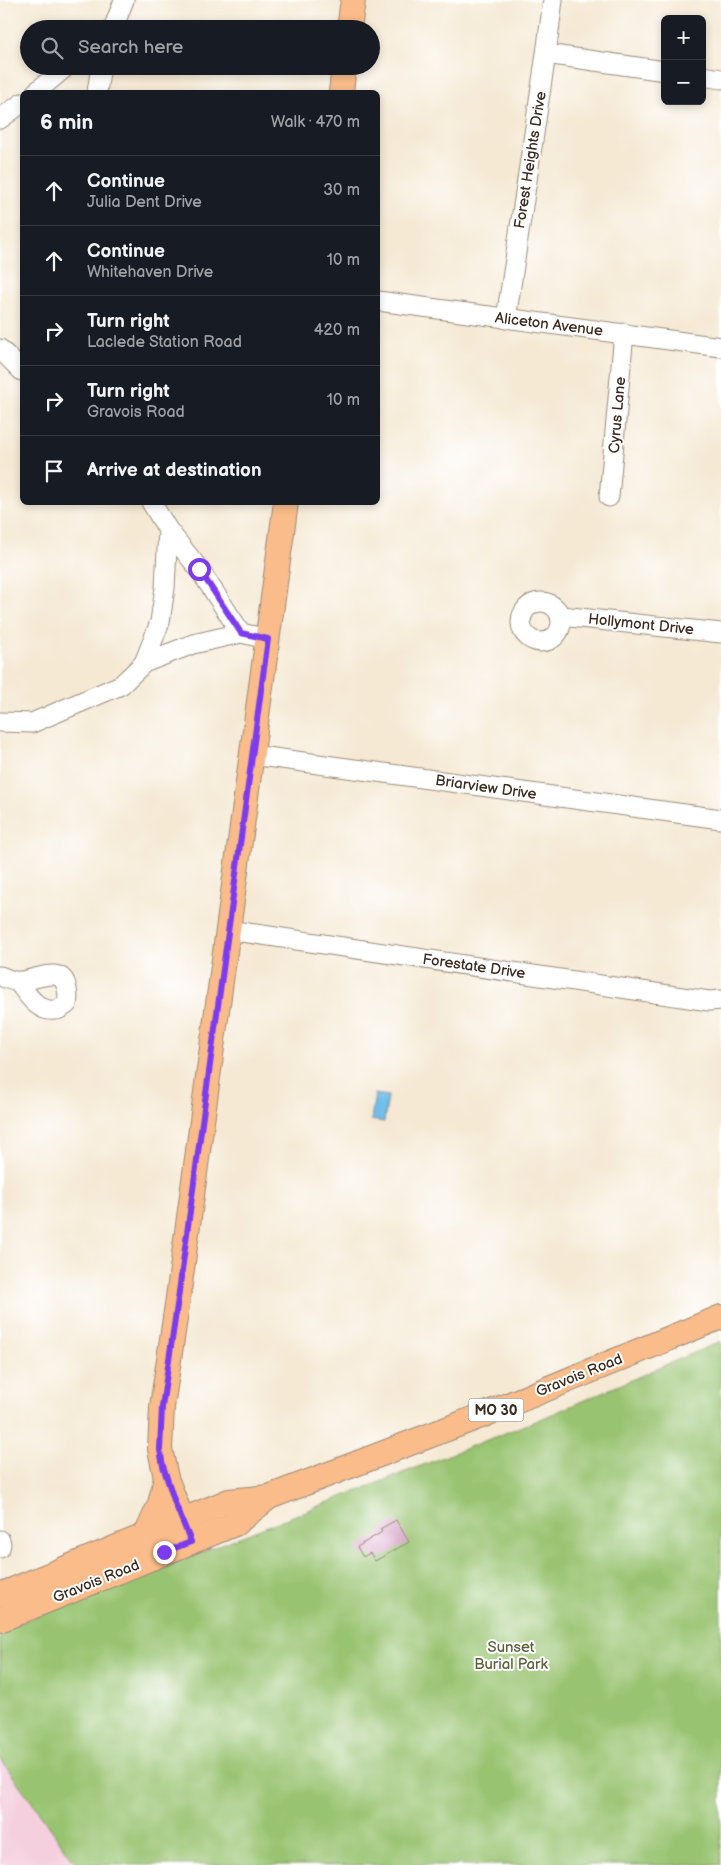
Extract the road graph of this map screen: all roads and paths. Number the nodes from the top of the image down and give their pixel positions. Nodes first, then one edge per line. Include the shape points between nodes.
1 (353, 0) edge
2 (553, 0) edge
3 (122, 5) edge
4 (110, 20) edge
5 (116, 20) edge
6 (350, 20) edge
7 (546, 54) junction
8 (661, 70) edge
9 (56, 75) edge
10 (100, 75) edge
11 (343, 75) edge
12 (706, 77) edge
13 (721, 79) edge
14 (38, 90) edge
15 (97, 90) edge
16 (341, 90) edge
17 (20, 104) edge
18 (0, 119) edge
19 (380, 301) edge
20 (506, 319) junction
21 (624, 333) junction
22 (721, 347) edge
23 (0, 349) edge
24 (20, 369) edge
25 (609, 497) dead end
26 (153, 505) edge
27 (286, 505) edge
28 (168, 530) junction
29 (561, 616) dead end
30 (241, 633) junction
31 (721, 633) edge
32 (268, 639) junction
33 (144, 663) junction
34 (0, 722) edge
35 (252, 755) junction
36 (721, 819) edge
37 (228, 930) junction
38 (0, 976) edge
39 (18, 982) dead end
40 (721, 1000) edge
41 (721, 1317) edge
42 (166, 1478) junction
43 (268, 1497) junction
44 (182, 1520) junction
45 (146, 1534) junction
46 (0, 1540) edge
47 (191, 1542) junction
48 (0, 1548) edge
49 (0, 1595) edge
50 (0, 1620) edge

1 - 6 main road
2 - 7 street, Forest Heights Drive
3 - 4 street
3 - 5 street
7 - 8 street
7 - 20 street, Forest Heights Drive
9 - 14 street
10 - 15 street
11 - 16 main road
12 - 13 street
17 - 18 street
19 - 20 street, Aliceton Avenue
20 - 21 street, Aliceton Avenue
21 - 22 street, Aliceton Avenue
21 - 25 street, Cyrus Lane
23 - 24 street
26 - 28 street
27 - 32 main road
28 - 30 street via 199,569
28 - 33 street via 160,622
29 - 31 street, Hollymont Drive
30 - 32 street
30 - 33 street via 193,644
32 - 35 main road
33 - 34 street via 121,685 32,723
35 - 36 street, Briarview Drive
35 - 37 main road
37 - 40 street, Forestate Drive via 699,1000
37 - 42 main road via 162,1407 160,1450
38 - 39 street
41 - 43 main road, Gravois Road / MO 30 via 486,1414
42 - 44 main road
42 - 45 main road via 160,1504
43 - 44 main road, Gravois Road / MO 30 via 229,1501
43 - 47 main road, Gravois Road / MO 30 via 235,1524
44 - 45 main road, Gravois Road / MO 30
44 - 47 main road
45 - 49 main road, Gravois Road / MO 30
46 - 48 street
47 - 50 main road, Gravois Road / MO 30

